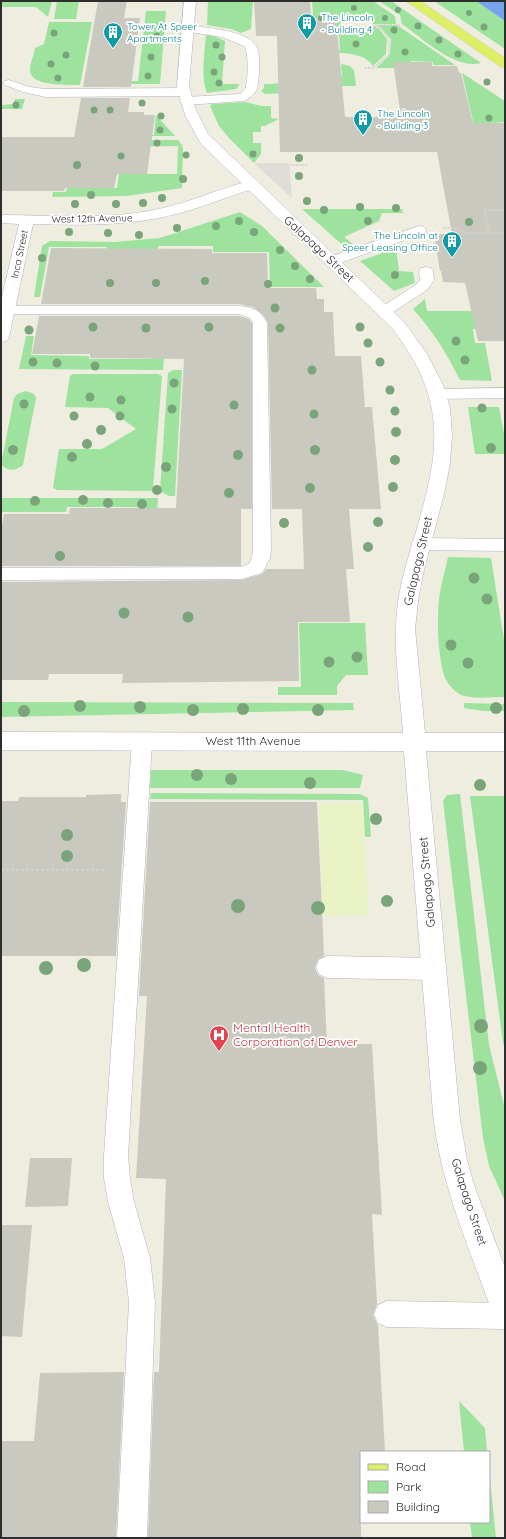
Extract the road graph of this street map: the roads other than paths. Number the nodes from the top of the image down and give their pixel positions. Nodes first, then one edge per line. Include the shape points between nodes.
1 (190, 1) edge
2 (412, 1) edge
3 (188, 28) junction
4 (505, 64) edge
5 (9, 83) dead end
6 (185, 96) junction
7 (250, 186) junction
8 (1, 219) edge
9 (27, 219) junction
10 (419, 230) road end
11 (332, 262) junction
12 (426, 271) dead end
13 (7, 310) junction
14 (385, 311) junction
15 (1, 337) edge
16 (505, 393) edge
17 (437, 394) junction
18 (420, 544) junction
19 (505, 545) edge
20 (1, 574) edge
21 (1, 741) edge
22 (142, 741) junction
23 (415, 742) junction
24 (505, 742) edge
25 (327, 967) dead end
26 (434, 969) junction
27 (504, 1301) edge
28 (387, 1314) dead end
29 (132, 1538) edge

1 - 3 street, Galapago Street
2 - 4 main road
3 - 6 street, Galapago Street via 183,86
3 - 6 lane via 216,32 248,44 252,49 253,85 243,97
5 - 6 lane via 27,90 46,93
6 - 7 street, Galapago Street via 194,123 206,141
7 - 9 street, West 12th Avenue via 140,217
7 - 11 street, Galapago Street
8 - 9 street, West 12th Avenue
9 - 13 street, Inca Street
10 - 11 lane
11 - 14 street, Galapago Street
12 - 14 lane via 427,280 422,288
13 - 15 street, Inca Street
13 - 20 lane via 253,312 260,323 262,549 256,568 242,573
14 - 17 street, Galapago Street via 414,344
16 - 17 lane
17 - 18 street, Galapago Street via 443,423 442,459
18 - 19 lane
18 - 23 street, Galapago Street via 408,595 406,629
21 - 22 street, West 11th Avenue
22 - 23 street, West 11th Avenue
22 - 29 lane via 116,1156 116,1178 137,1258 142,1302
23 - 24 street, West 11th Avenue
23 - 26 street, Galapago Street
25 - 26 lane
26 - 27 street, Galapago Street via 446,1112 455,1166
27 - 28 lane

